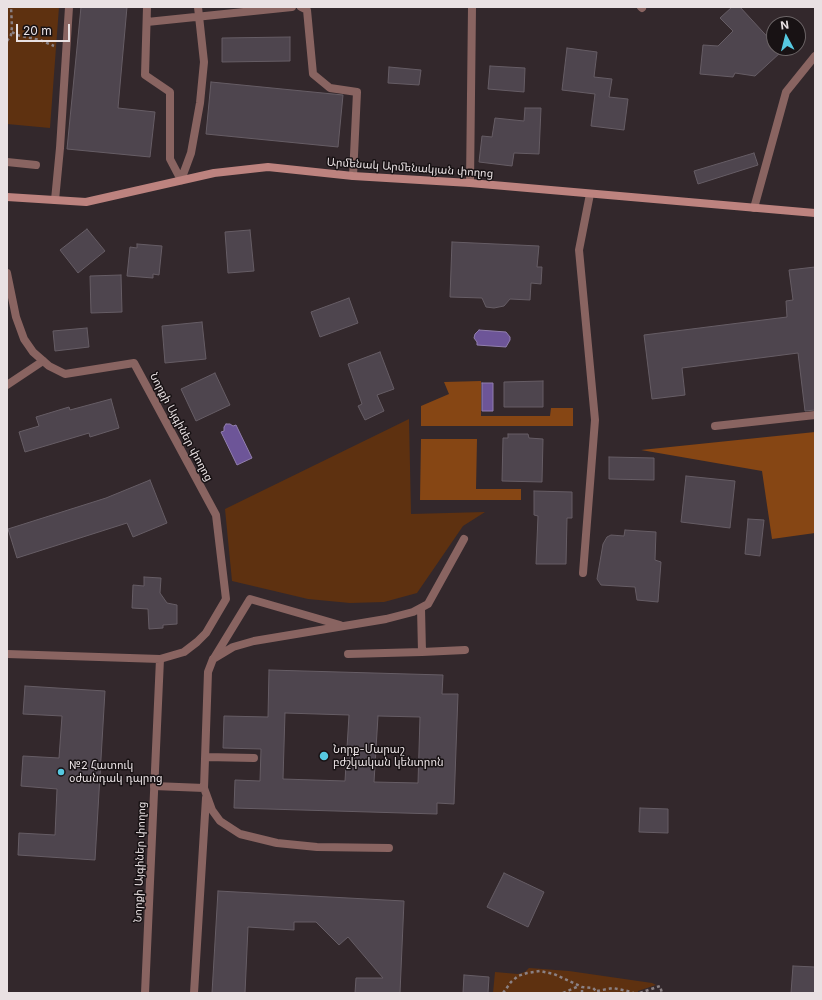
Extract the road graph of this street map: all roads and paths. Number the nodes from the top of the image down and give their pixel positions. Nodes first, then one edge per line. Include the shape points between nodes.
1 (12, 7) edge
2 (69, 7) edge
3 (146, 7) edge
4 (198, 7) edge
5 (292, 7) edge
6 (301, 7) edge
7 (472, 7) edge
8 (199, 17) junction
9 (147, 22) junction
10 (12, 32) junction
11 (7, 41) edge
12 (66, 56) junction
13 (815, 56) edge
14 (7, 162) edge
15 (36, 165) dead end
16 (353, 176) junction
17 (181, 180) junction
18 (470, 183) junction
19 (590, 194) junction
20 (7, 197) edge
21 (55, 200) junction
22 (754, 208) junction
23 (815, 213) edge
24 (7, 273) edge
25 (43, 361) junction
26 (7, 385) edge
27 (815, 415) edge
28 (715, 426) dead end
29 (464, 539) dead end
30 (583, 573) dead end
31 (421, 608) junction
32 (342, 626) junction
33 (465, 650) dead end
34 (422, 652) junction
35 (7, 654) edge
36 (348, 654) dead end
37 (160, 659) junction
38 (213, 659) junction
39 (206, 756) junction
40 (254, 758) dead end
41 (154, 786) junction
42 (205, 792) junction
43 (389, 848) dead end
44 (580, 986) junction
45 (597, 992) edge
46 (145, 993) edge
47 (194, 993) edge
48 (503, 993) edge
49 (563, 993) edge
50 (582, 993) edge
51 (633, 993) edge
52 (640, 993) edge
53 (662, 993) edge

1 - 10 path
2 - 12 street
3 - 9 street
4 - 8 street
5 - 8 street
6 - 16 street via 307,10 313,74 330,88 357,92
7 - 18 street
8 - 9 street
8 - 17 street via 204,62 200,103 191,153
9 - 17 street via 145,75 170,92 170,159
10 - 11 path
10 - 12 path via 48,43 59,48
12 - 21 street
13 - 22 street via 786,92
14 - 15 street
16 - 17 main road, Արմենակ Արմենակյան փողոց via 268,167 214,173
16 - 18 main road, Արմենակ Արմենակյան փողոց
17 - 21 main road, Արմենակ Արմենակյան փողոց via 86,202
18 - 19 main road, Արմենակ Արմենակյան փողոց
19 - 22 main road, Արմենակ Արմենակյան փողոց
19 - 30 street via 579,250 594,420
20 - 21 main road, Արմենակ Արմենակյան փողոց
22 - 23 main road, Արմենակ Արմենակյան փողոց
24 - 25 street, Նորքի Այգիներ փողոց via 20,328 30,348
25 - 26 street
25 - 37 street, Նորքի Այգիներ փողոց via 65,374 134,363 216,515 226,599 206,633 197,642 184,652
27 - 28 street
29 - 31 street via 428,604
31 - 32 street via 386,619
31 - 34 street
32 - 38 street via 254,641 233,647
32 - 38 street via 250,599
33 - 34 street
34 - 36 street
35 - 37 street, Նորքի Այգիներ փողոց
37 - 41 street, Նորքի Այգիներ փողոց
38 - 39 street via 208,672
39 - 40 street
39 - 42 street
41 - 42 street
41 - 46 street, Նորքի Այգիներ փողոց
42 - 43 street via 212,810 220,821 232,830 249,837 317,847
42 - 47 street
44 - 45 path via 593,988
44 - 48 path via 554,974 540,971 518,976
44 - 49 path
44 - 50 path
45 - 51 path via 613,988
52 - 53 path via 660,986

